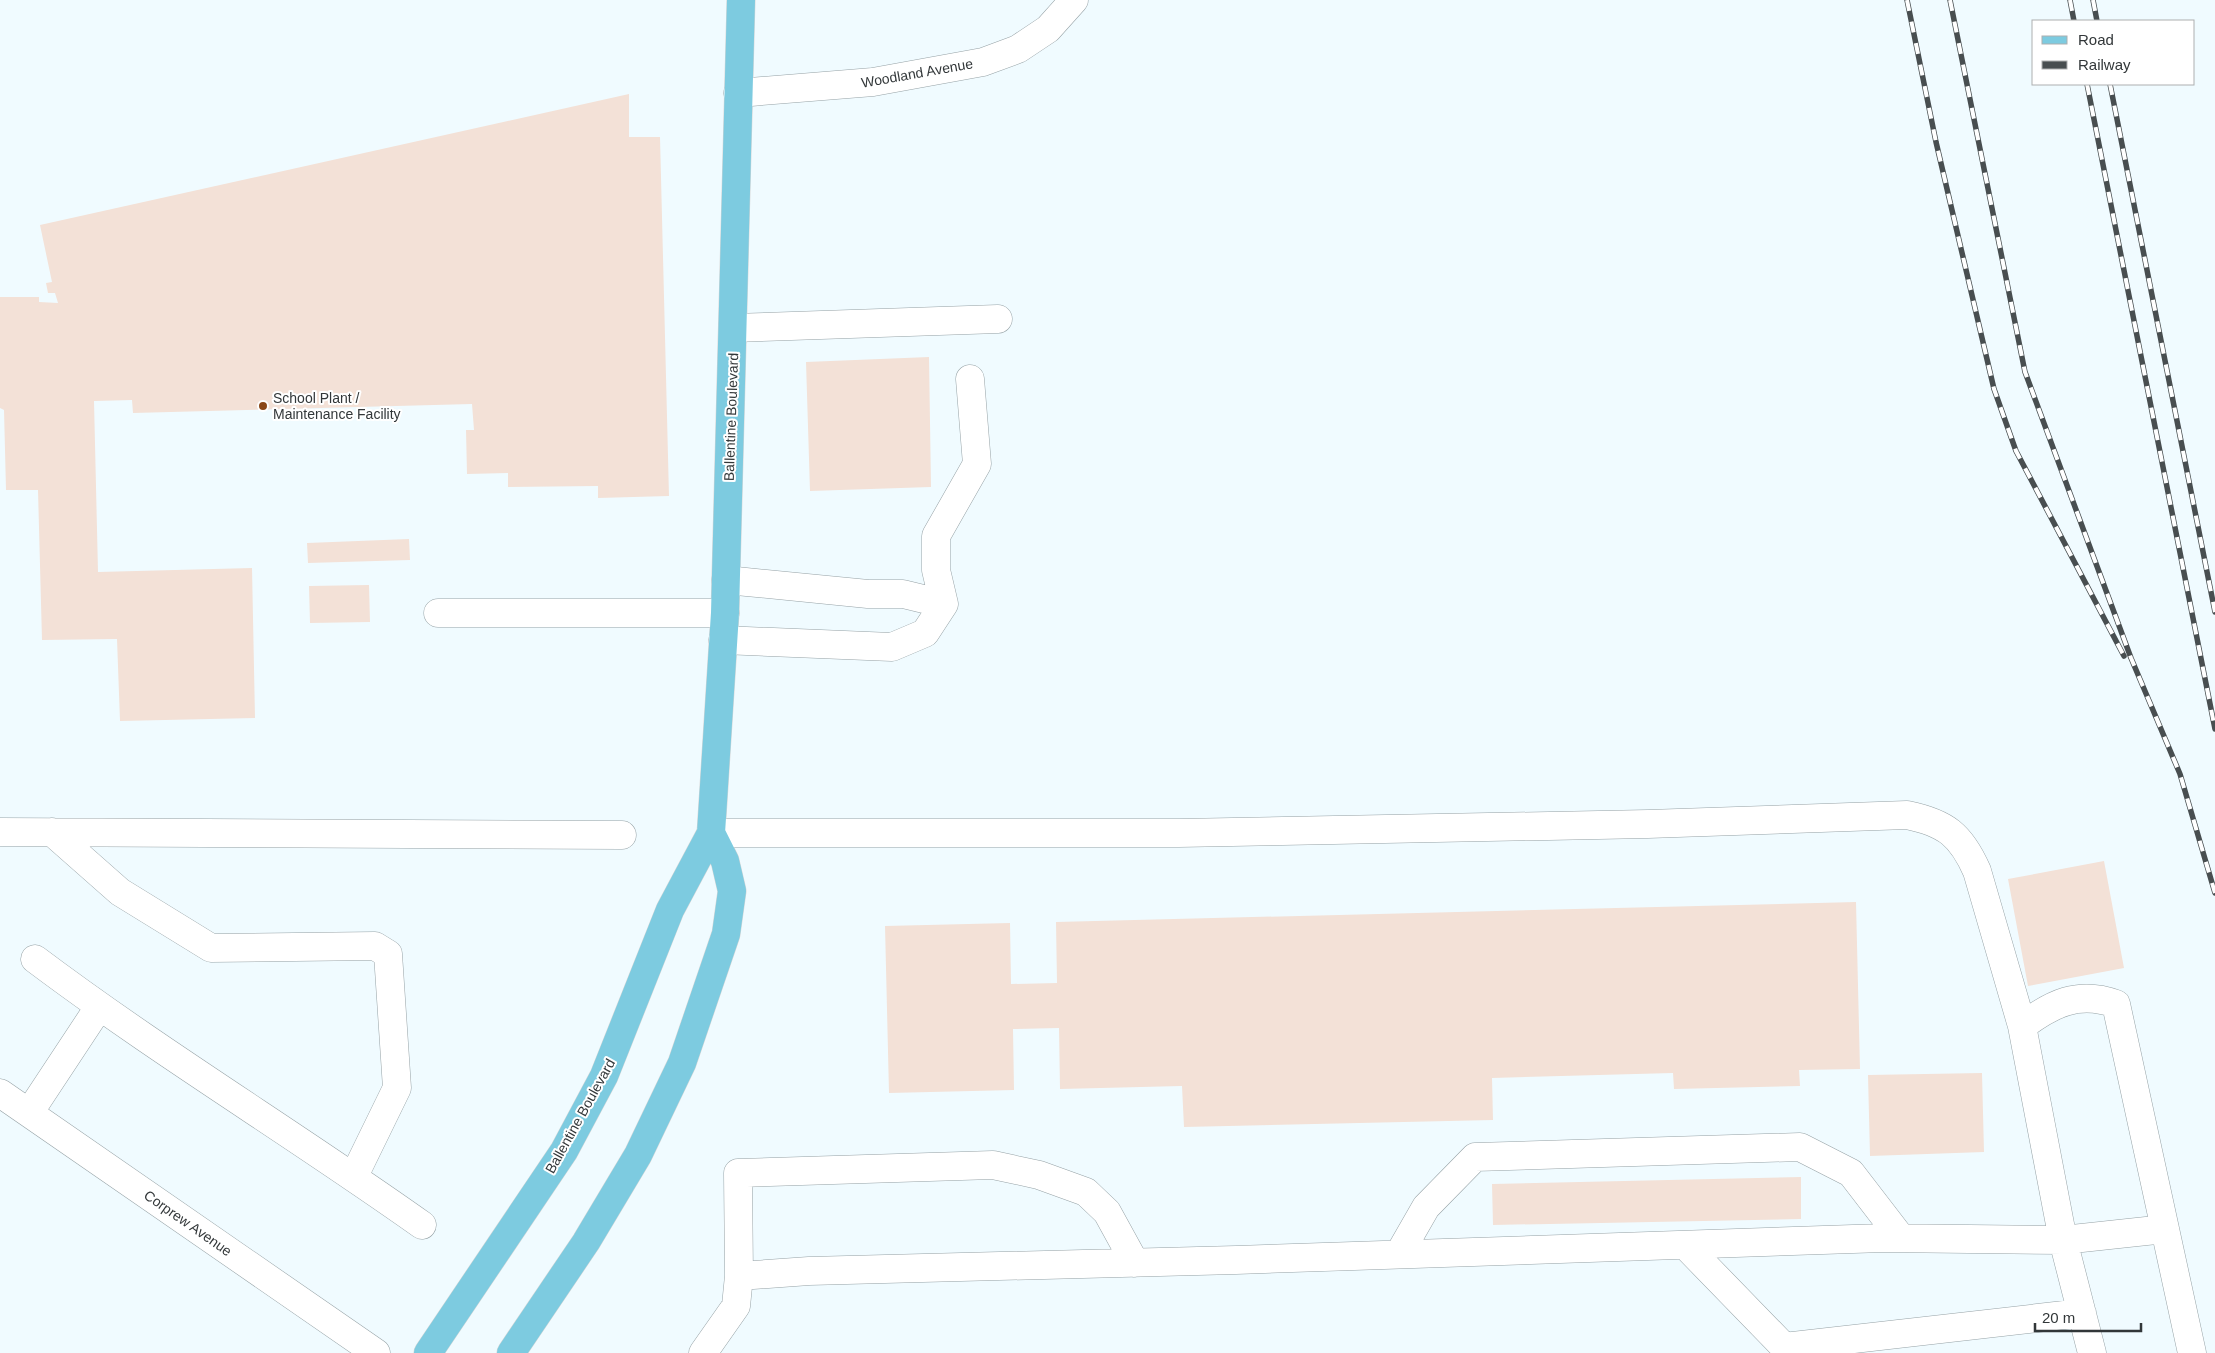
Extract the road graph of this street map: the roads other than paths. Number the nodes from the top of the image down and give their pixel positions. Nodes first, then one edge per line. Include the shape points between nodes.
1 (741, 0) edge
2 (1074, 0) edge
3 (738, 94) junction
4 (998, 319) dead end
5 (733, 328) junction
6 (970, 379) dead end
7 (726, 580) junction
8 (944, 604) junction
9 (438, 613) dead end
10 (725, 613) junction
11 (724, 640) junction
12 (0, 832) edge
13 (52, 832) junction
14 (711, 833) junction
15 (622, 835) dead end
16 (35, 959) dead end
17 (99, 1007) junction
18 (2022, 1026) junction
19 (0, 1093) edge
20 (29, 1113) junction
21 (354, 1176) junction
22 (422, 1225) dead end
23 (2165, 1229) junction
24 (1901, 1238) junction
25 (2063, 1240) junction
26 (1685, 1245) junction
27 (1400, 1254) junction
28 (1135, 1263) junction
29 (738, 1276) junction
30 (2082, 1313) junction
31 (1787, 1350) edge
32 (376, 1353) edge
33 (428, 1353) edge
34 (511, 1353) edge
35 (703, 1353) edge
36 (2092, 1353) edge
37 (2192, 1353) edge

1 - 3 main road, Ballentine Boulevard
2 - 3 street, Woodland Avenue via 1041,34 1018,49 983,62 873,82
3 - 5 main road, Ballentine Boulevard
4 - 5 street
5 - 7 main road, Ballentine Boulevard
6 - 8 street via 977,464 936,536 936,570
7 - 8 street via 868,594 903,594
7 - 10 main road, Ballentine Boulevard
8 - 11 street via 925,633 892,647
9 - 10 street
10 - 11 main road, Ballentine Boulevard
11 - 14 main road, Ballentine Boulevard
12 - 13 street
13 - 15 street
13 - 21 street via 120,892 211,948 375,946 388,954 397,1088
14 - 18 street via 1179,833 1907,815 1932,820 1954,833 1967,848 1977,871
14 - 33 main road, Ballentine Boulevard via 670,910 604,1076 564,1151
14 - 34 main road via 725,861 732,891 726,934 682,1063 638,1154 586,1242
16 - 17 street
17 - 20 street
17 - 21 street
18 - 23 street via 2045,1009 2076,998 2099,998 2116,1004
18 - 25 street
19 - 20 street, Corprew Avenue
20 - 32 street, Corprew Avenue
21 - 22 street
23 - 25 street
23 - 37 street
24 - 25 street
24 - 26 street
24 - 27 street via 1851,1173 1800,1148 1485,1157 1475,1158 1426,1207
25 - 30 street
26 - 27 street
26 - 31 street
27 - 28 street
28 - 29 street
28 - 29 street via 1107,1212 1086,1192 1038,1174 993,1164 738,1173
29 - 35 street via 736,1306
30 - 31 street
30 - 36 street

